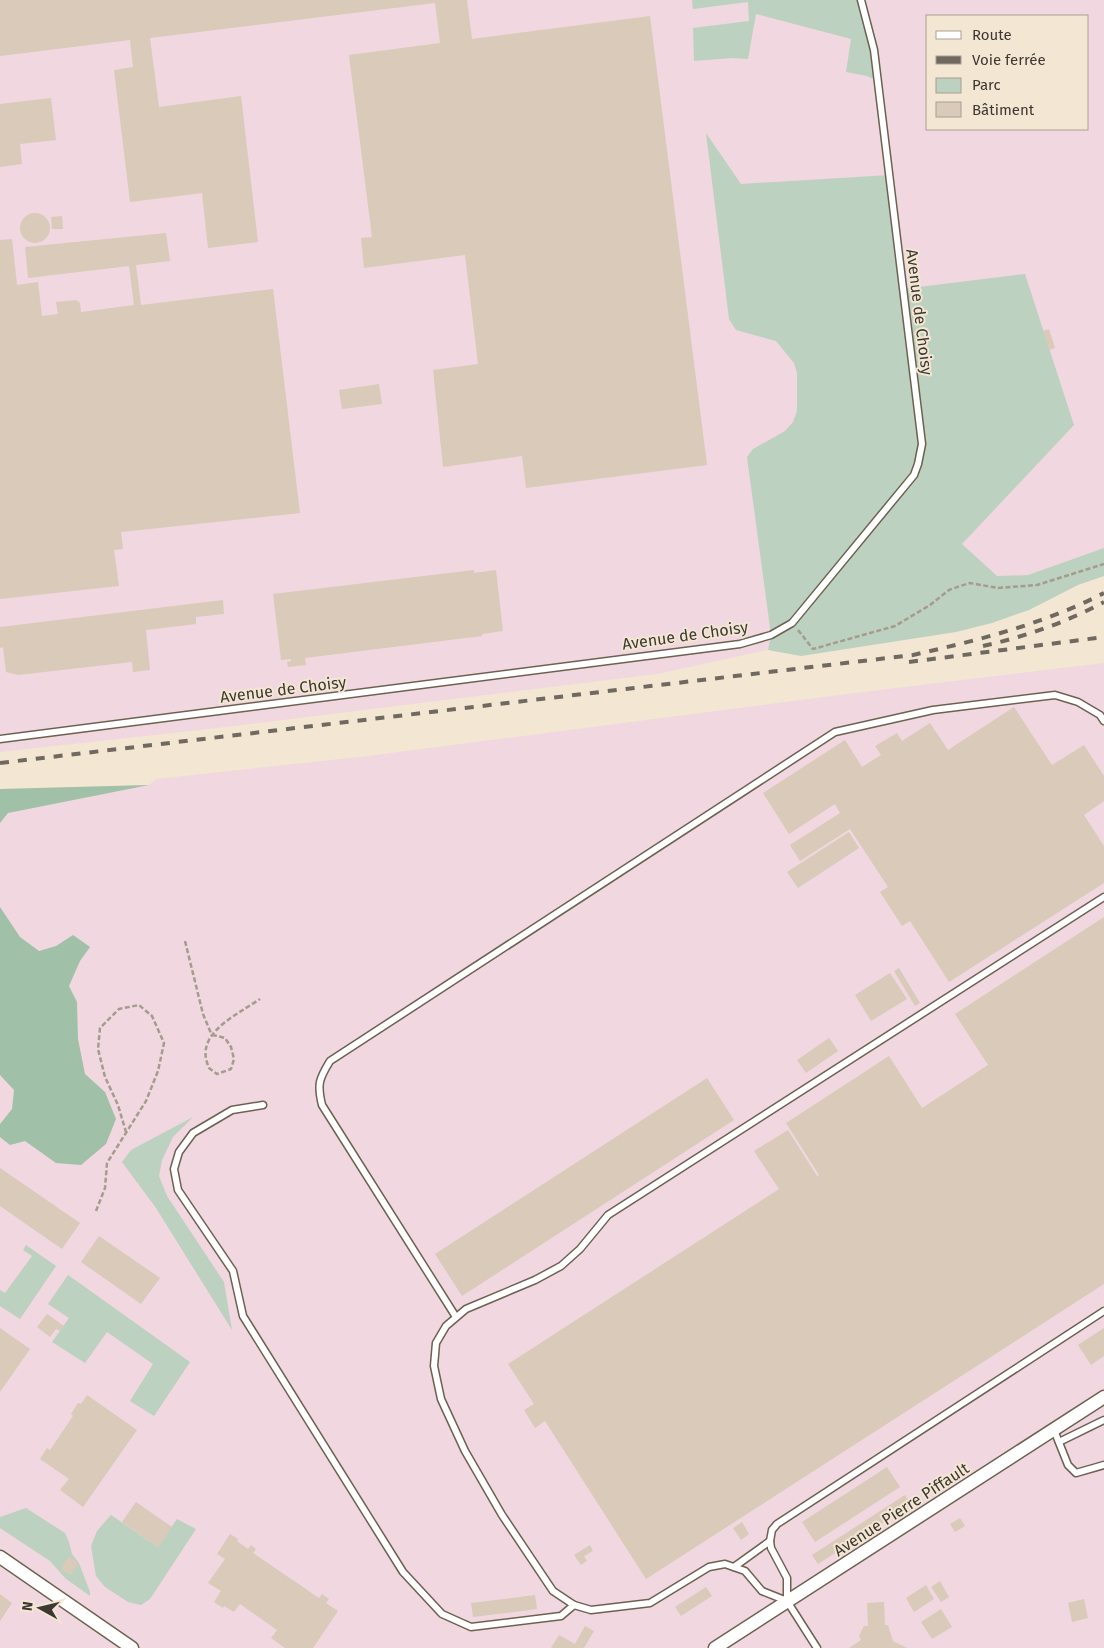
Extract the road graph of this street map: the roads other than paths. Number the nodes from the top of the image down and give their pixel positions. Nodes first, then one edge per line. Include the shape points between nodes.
1 (861, 0) edge
2 (1104, 721) edge
3 (0, 739) edge
4 (1104, 897) edge
5 (263, 1105) dead end
6 (1104, 1311) edge
7 (456, 1317) junction
8 (1104, 1397) edge
9 (1104, 1420) edge
10 (1057, 1436) junction
11 (1104, 1465) edge
12 (770, 1541) junction
13 (0, 1557) edge
14 (734, 1567) junction
15 (787, 1601) junction
16 (574, 1605) junction
17 (132, 1648) edge
18 (714, 1648) edge
19 (817, 1648) edge

1 - 3 lane, Avenue de Choisy via 874,50 922,444 914,474 792,623 771,635 740,644
2 - 7 lane via 1078,702 1055,695 933,710 835,732 330,1061 320,1078 318,1090 322,1104
4 - 7 lane via 608,1215 562,1266 466,1309
5 - 16 lane via 232,1110 193,1133 179,1152 174,1169 178,1190 233,1271 242,1316 403,1572 442,1614 471,1627 561,1616
6 - 12 lane via 777,1524
7 - 16 lane via 436,1343 434,1366 441,1399 465,1451 502,1515 553,1591
8 - 10 street, Avenue Pierre Piffault
9 - 10 lane
10 - 11 lane via 1068,1465 1076,1473
10 - 15 street, Avenue Pierre Piffault
12 - 14 lane
12 - 15 lane via 787,1578
13 - 17 street
14 - 15 lane via 745,1571 762,1591
14 - 16 lane via 725,1564 709,1567 650,1603 591,1610
15 - 18 street, Avenue Pierre Piffault
15 - 19 lane

